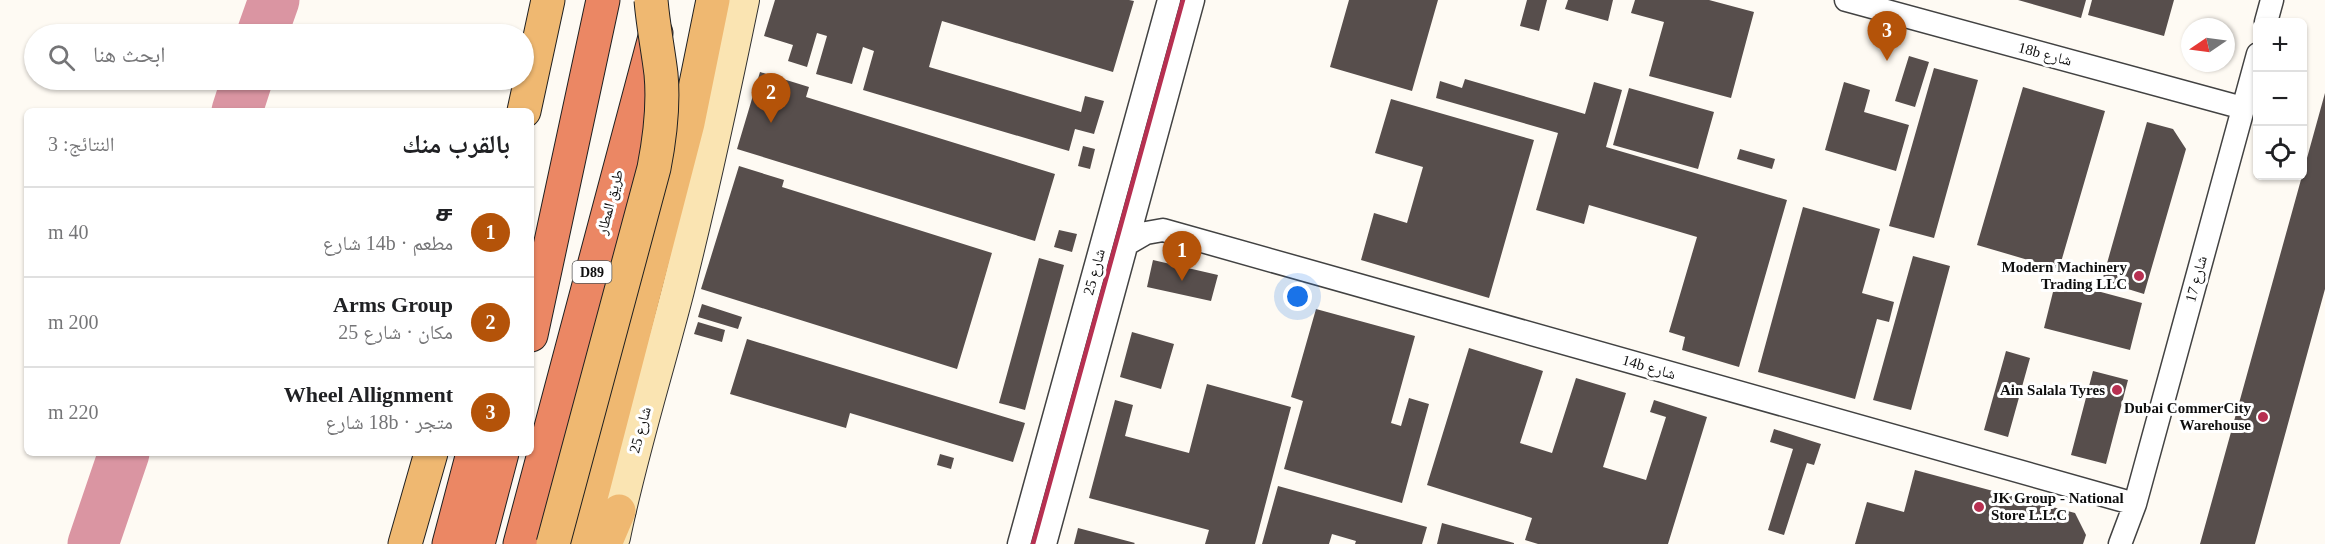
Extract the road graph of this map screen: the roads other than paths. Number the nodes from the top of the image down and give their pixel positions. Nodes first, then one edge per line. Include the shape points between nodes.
1 (548, 0) edge
2 (603, 0) edge
3 (651, 0) edge
4 (664, 0) edge
5 (712, 0) edge
6 (743, 0) edge
7 (1169, 0) edge
8 (1193, 0) edge
9 (1846, 0) edge
10 (2272, 0) edge
11 (2267, 18) edge
12 (594, 38) junction
13 (534, 65) edge
14 (2253, 72) edge
15 (529, 90) edge
16 (525, 108) edge
17 (2243, 108) junction
18 (1140, 194) junction
19 (534, 222) edge
20 (1163, 230) junction
21 (1126, 244) junction
22 (534, 321) edge
23 (430, 456) edge
24 (454, 456) edge
25 (472, 456) edge
26 (501, 456) edge
27 (2135, 504) junction
28 (619, 511) junction
29 (405, 544) edge
30 (433, 544) edge
31 (449, 544) edge
32 (478, 544) edge
33 (520, 544) edge
34 (554, 544) edge
35 (579, 544) edge
36 (605, 544) edge
37 (612, 544) edge
38 (1019, 544) edge
39 (1045, 544) edge
40 (2120, 544) edge
41 (2129, 544) edge

1 - 13 main road
2 - 12 highway
3 - 34 main road, bridge via 661,75 659,145
4 - 33 highway, طريق المطار / D89
5 - 35 main road via 687,123
6 - 28 street, شارع 25 via 681,280
7 - 38 street, شارع 25
8 - 18 street, شارع 25
9 - 17 street, 18b شارع
10 - 11 street
12 - 19 highway via 558,130
12 - 22 highway
14 - 17 street, شارع 17
15 - 16 main road
17 - 27 street, شارع 17
18 - 20 street
18 - 21 street, شارع 25
20 - 21 street via 1146,233
20 - 27 street, 14b شارع
21 - 39 street, شارع 25
23 - 29 main road
24 - 30 highway
25 - 31 highway
26 - 32 highway
27 - 40 street, شارع 17
27 - 41 street, شارع 17
28 - 36 main road
28 - 37 street, شارع 25

